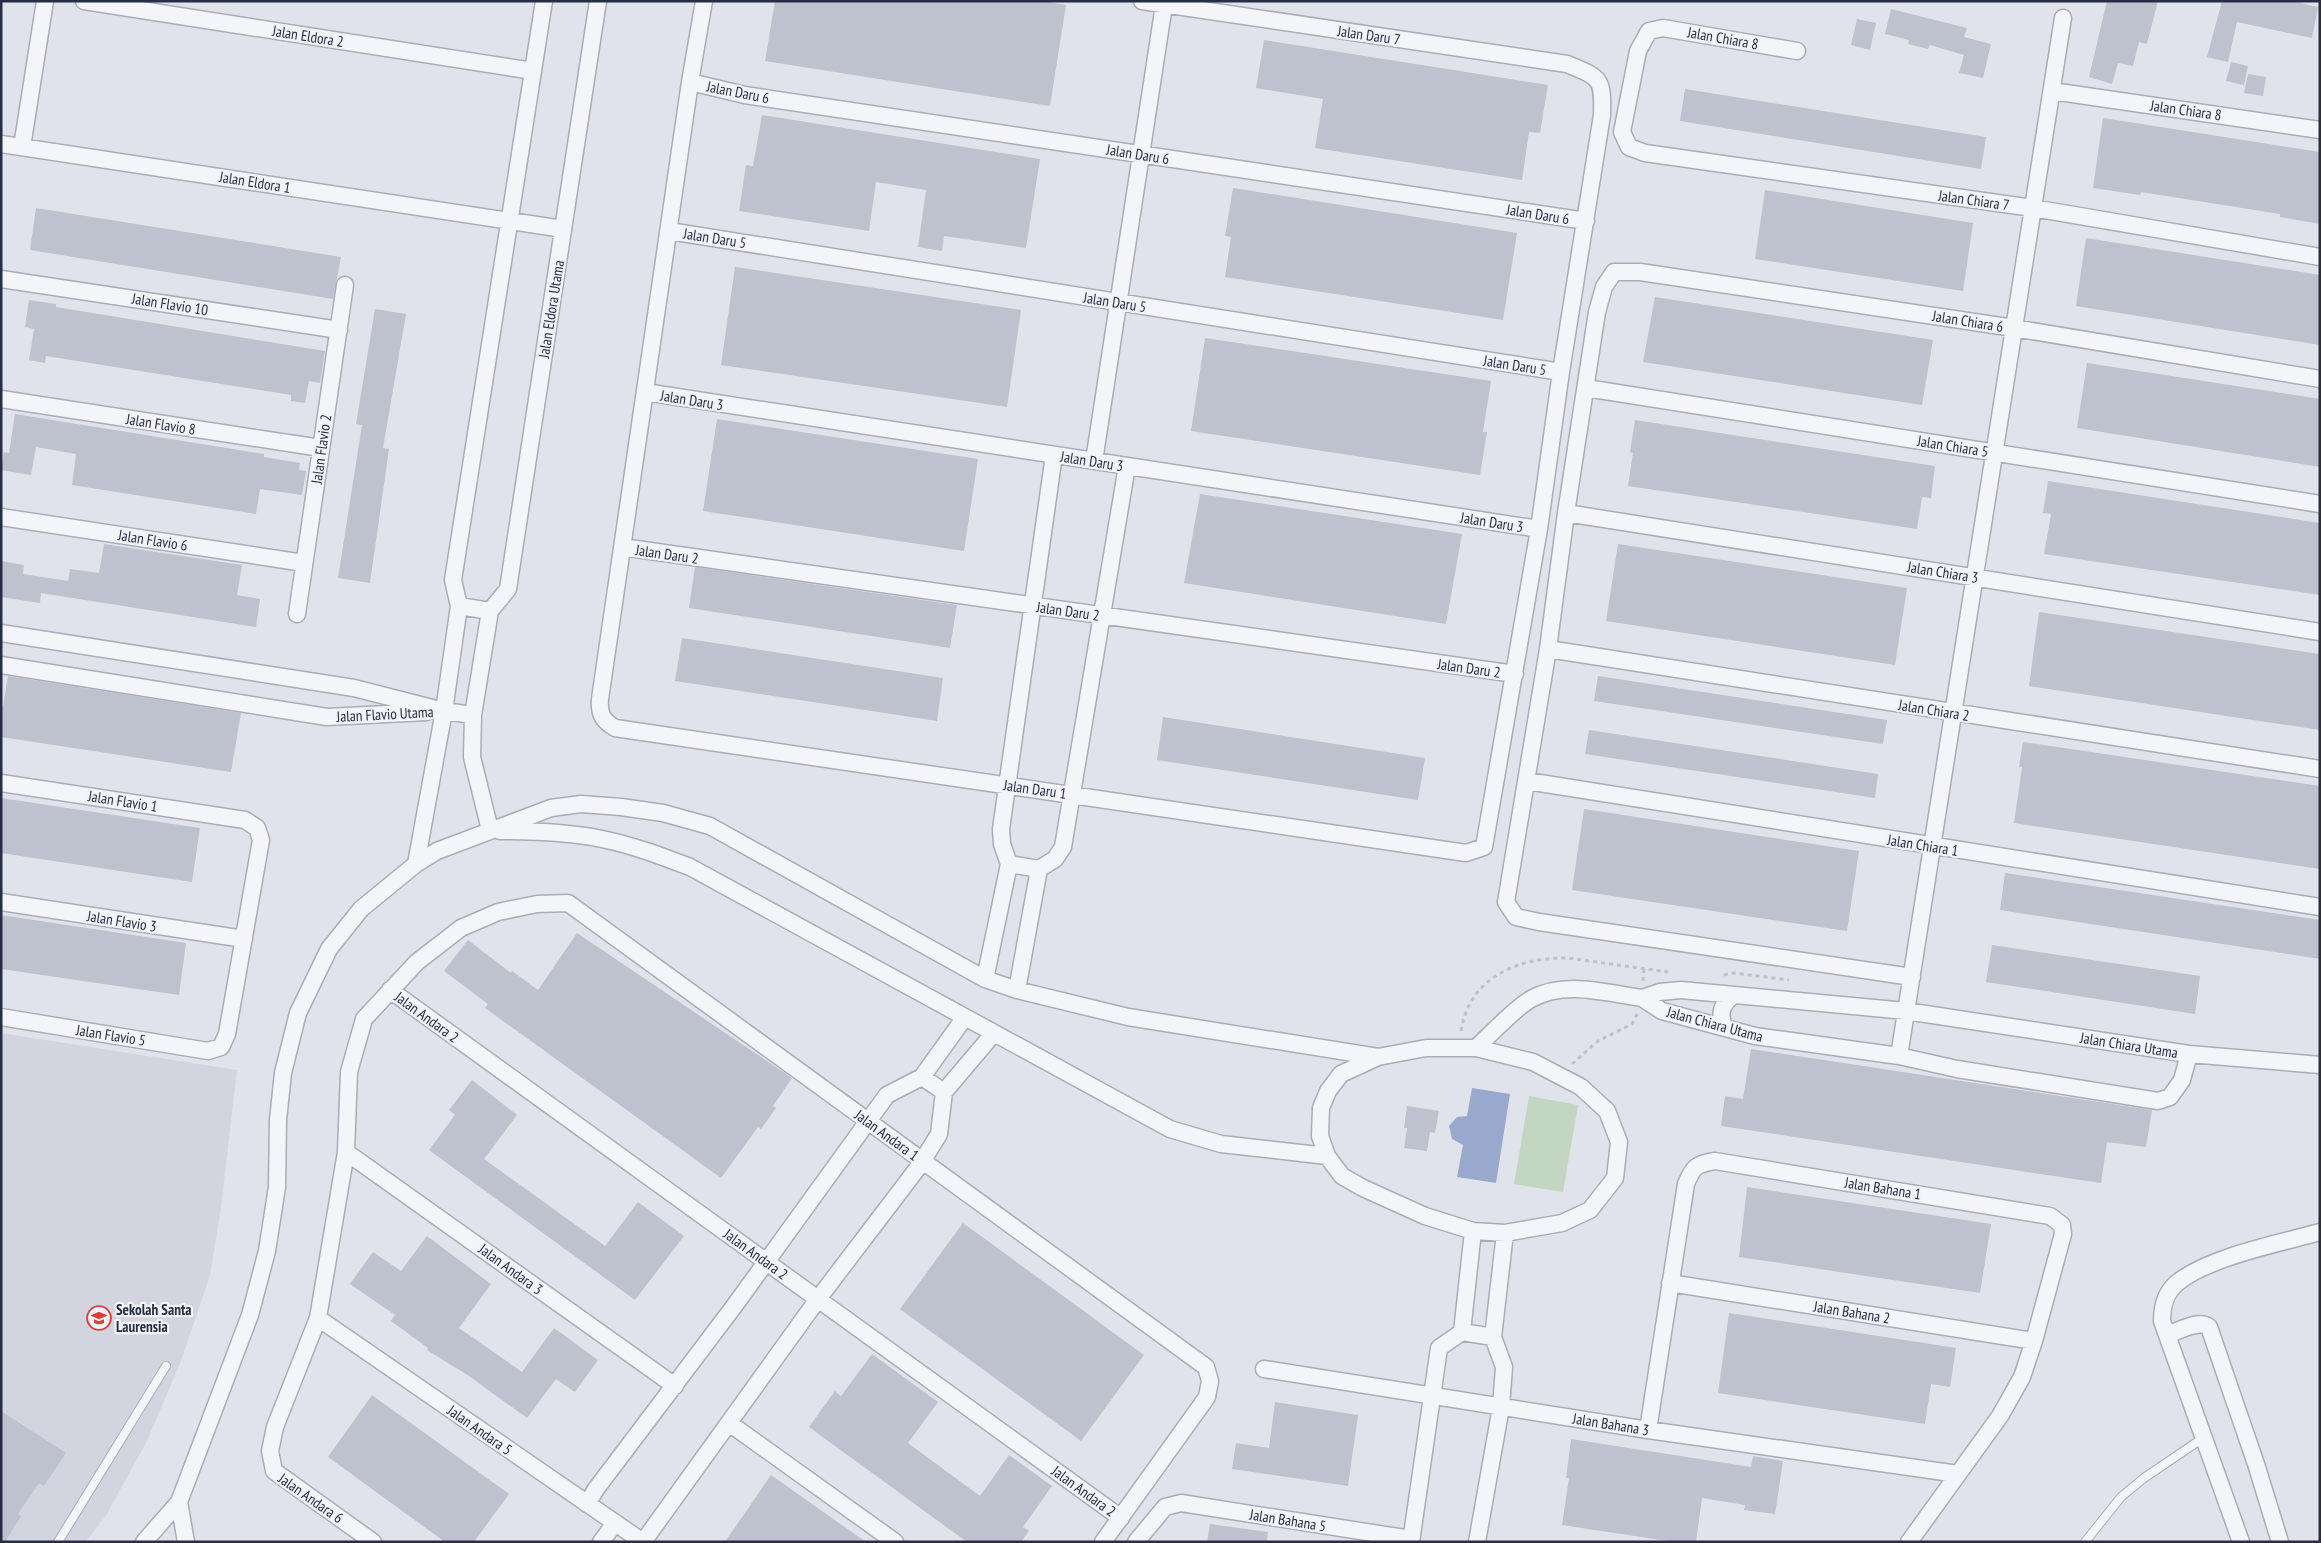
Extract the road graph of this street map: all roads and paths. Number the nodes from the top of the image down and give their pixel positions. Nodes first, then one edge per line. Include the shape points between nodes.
1 (45, 1) edge
2 (84, 1) edge
3 (544, 1) edge
4 (598, 1) edge
5 (704, 1) edge
6 (1142, 1) edge
7 (1164, 5) junction
8 (2064, 18) dead end
9 (1798, 51) dead end
10 (533, 71) junction
11 (690, 82) junction
12 (2052, 91) junction
13 (2320, 130) edge
14 (1, 144) edge
15 (22, 147) junction
16 (1629, 147) joint
17 (1141, 154) junction
18 (2033, 208) junction
19 (509, 221) junction
20 (1586, 221) junction
21 (563, 229) junction
22 (669, 231) junction
23 (2320, 257) edge
24 (1, 279) edge
25 (345, 285) dead end
26 (1118, 303) junction
27 (2014, 328) junction
28 (338, 330) junction
29 (1561, 372) junction
30 (2320, 379) edge
31 (1586, 388) junction
32 (645, 392) junction
33 (1, 399) edge
34 (321, 448) junction
35 (1995, 453) junction
36 (1054, 455) junction
37 (1094, 461) junction
38 (1126, 466) junction
39 (2320, 504) edge
40 (1566, 513) junction
41 (1, 517) edge
42 (1539, 529) junction
43 (622, 547) junction
44 (304, 563) junction
45 (1975, 578) junction
46 (460, 606) junction
47 (1032, 606) junction
48 (490, 611) junction
49 (297, 614) dead end
50 (1100, 615) junction
51 (2320, 632) edge
52 (1, 633) edge
53 (1548, 650) junction
54 (1, 664) edge
55 (1515, 674) junction
56 (444, 710) junction
57 (1953, 713) junction
58 (473, 715) junction
59 (2320, 769) edge
60 (1, 782) edge
61 (1527, 782) junction
62 (1007, 785) junction
63 (1072, 795) junction
64 (490, 830) junction
65 (1932, 846) junction
66 (416, 864) junction
67 (1009, 864) junction
68 (1039, 869) junction
69 (1, 902) edge
70 (2320, 907) edge
71 (244, 940) junction
72 (1912, 977) junction
73 (985, 979) junction
74 (390, 990) junction
75 (1017, 990) junction
76 (1733, 995) junction
77 (1642, 998) junction
78 (1906, 1011) junction
79 (1, 1017) edge
80 (965, 1017) junction
81 (1724, 1027) junction
82 (994, 1033) junction
83 (1476, 1048) junction
84 (2189, 1054) junction
85 (1899, 1056) junction
86 (1378, 1057) junction
87 (2320, 1065) edge
88 (1558, 1075) junction
89 (922, 1077) junction
90 (944, 1092) junction
91 (868, 1121) junction
92 (346, 1152) junction
93 (1327, 1156) junction
94 (922, 1161) junction
95 (1473, 1231) junction
96 (2320, 1232) edge
97 (1505, 1233) junction
98 (766, 1262) junction
99 (1670, 1283) junction
100 (818, 1299) junction
101 (318, 1318) junction
102 (2165, 1328) junction
103 (1462, 1332) junction
104 (1493, 1337) junction
105 (2034, 1341) junction
106 (166, 1366) dead end
107 (1264, 1369) dead end
108 (675, 1386) junction
109 (1432, 1396) junction
110 (1501, 1407) junction
111 (729, 1423) junction
112 (1648, 1430) junction
113 (2203, 1438) junction
114 (1958, 1474) junction
115 (179, 1502) junction
116 (587, 1504) junction
117 (1121, 1518) junction
118 (615, 1523) junction
119 (1411, 1540) edge
120 (58, 1542) edge
121 (144, 1542) edge
122 (186, 1542) edge
123 (373, 1542) edge
124 (601, 1542) edge
125 (643, 1542) edge
126 (895, 1542) edge
127 (1103, 1542) edge
128 (1136, 1542) edge
129 (1478, 1542) edge
130 (1909, 1542) edge
131 (2085, 1542) edge
132 (2241, 1542) edge
133 (2280, 1542) edge

1 - 15 street
2 - 10 street, Jalan Eldora 2
3 - 10 street
4 - 21 street, Jalan Eldora Utama
5 - 11 street
6 - 7 street, Jalan Daru 7
7 - 17 street
7 - 20 street, Jalan Daru 7 via 1567,64 1594,75 1603,88 1602,115
8 - 12 street
9 - 16 street, Jalan Chiara 8 via 1663,28 1649,31 1638,51 1622,132
10 - 19 street
11 - 17 street, Jalan Daru 6 via 745,94
11 - 22 street
12 - 13 street, Jalan Chiara 8
12 - 18 street
14 - 15 street, Jalan Eldora 1
15 - 19 street, Jalan Eldora 1
16 - 18 street, Jalan Chiara 7 via 1645,153
17 - 20 street, Jalan Daru 6
17 - 26 street
18 - 23 street, Jalan Chiara 7
18 - 27 street
19 - 21 street, Jalan Eldora 1
19 - 46 street via 453,580
20 - 29 street
21 - 48 street, Jalan Eldora Utama via 508,589
22 - 26 street, Jalan Daru 5
22 - 32 street
24 - 28 street, Jalan Flavio 10
25 - 28 street, Jalan Flavio 2
26 - 29 street, Jalan Daru 5
26 - 37 street
27 - 30 street, Jalan Chiara 6
27 - 31 street, Jalan Chiara 6 via 1640,272 1614,272 1604,287 1597,312
27 - 35 street
28 - 34 street, Jalan Flavio 2
29 - 42 street
31 - 35 street, Jalan Chiara 5
31 - 40 street
32 - 36 street, Jalan Daru 3
32 - 43 street
33 - 34 street, Jalan Flavio 8
34 - 44 street, Jalan Flavio 2
35 - 39 street, Jalan Chiara 5
35 - 45 street
36 - 37 street, Jalan Daru 3
36 - 47 street
37 - 38 street, Jalan Daru 3
38 - 42 street, Jalan Daru 3
38 - 50 street
40 - 45 street, Jalan Chiara 3
40 - 53 street
41 - 44 street, Jalan Flavio 6
42 - 55 street
43 - 47 street, Jalan Daru 2
43 - 62 street, Jalan Daru 1 via 600,698 599,711 605,722 615,728
44 - 49 street, Jalan Flavio 2
45 - 51 street, Jalan Chiara 3
45 - 57 street
46 - 48 street
46 - 56 street
47 - 50 street, Jalan Daru 2
47 - 62 street
48 - 58 street
50 - 55 street, Jalan Daru 2
50 - 63 street
52 - 56 street, Jalan Flavio Utama via 354,688
53 - 57 street, Jalan Chiara 2
53 - 61 street
54 - 56 street, Jalan Flavio Utama via 327,717
55 - 63 street, Jalan Daru 1 via 1484,847 1466,852
56 - 58 street
56 - 66 street
57 - 59 street, Jalan Chiara 2
57 - 65 street
58 - 64 street via 472,757
60 - 71 street, Jalan Flavio 1 via 245,820 257,828 261,840
61 - 65 street, Jalan Chiara 1
61 - 72 street via 1506,902 1516,917
62 - 63 street, Jalan Daru 1
62 - 67 street via 1001,829
63 - 68 street via 1062,847 1055,859
64 - 66 street via 437,850
64 - 73 street via 551,808 581,804 621,806 710,826
64 - 80 street via 603,839 690,867
65 - 70 street, Jalan Chiara 1
65 - 72 street
66 - 115 street via 361,909 329,949 298,1013 283,1074 278,1120 277,1187 267,1251 250,1315
67 - 68 street
67 - 73 street
68 - 75 street
69 - 71 street, Jalan Flavio 3
71 - 79 street, Jalan Flavio 5 via 227,1034 221,1047 208,1052
72 - 78 street
73 - 75 street
74 - 91 street, Jalan Andara 1 via 417,962 461,928 498,912 537,904 568,903
74 - 92 street via 364,1019 349,1072
74 - 98 street, Jalan Andara 2
75 - 86 street via 1128,1017
76 - 77 street, Jalan Chiara Utama via 1681,990
76 - 78 street, Jalan Chiara Utama
76 - 81 street via 1722,1004
77 - 81 street, Jalan Chiara Utama via 1662,1011
77 - 83 street via 1577,989 1555,990 1530,1000
77 - 88 path via 1632,1024 1598,1041
78 - 84 street, Jalan Chiara Utama
78 - 85 street
80 - 82 street
80 - 89 street
81 - 85 street, Jalan Chiara Utama via 1755,1036
82 - 90 street
82 - 93 street via 1170,1129 1222,1144
83 - 86 street via 1426,1048
83 - 88 street via 1533,1062
84 - 85 street, Jalan Chiara Utama via 2182,1080 2170,1098 2158,1101 1957,1069
84 - 87 street, Jalan Chiara Utama
86 - 93 street via 1341,1074 1328,1092 1321,1108 1320,1136
88 - 97 street via 1581,1087 1607,1111 1619,1142 1615,1178 1590,1210 1562,1223
89 - 90 street
89 - 91 street via 887,1095
90 - 94 street via 939,1134
91 - 94 street, Jalan Andara 1
91 - 98 street
92 - 101 street
92 - 108 street, Jalan Andara 3
93 - 95 street via 1342,1176 1362,1188 1425,1216
94 - 100 street
94 - 117 street, Jalan Andara 1 via 1206,1367 1210,1381 1207,1397
95 - 97 street
95 - 103 street
96 - 102 street via 2237,1256 2189,1275 2176,1284 2162,1304
97 - 104 street
98 - 100 street, Jalan Andara 2
98 - 108 street
99 - 105 street, Jalan Bahana 2
99 - 105 street, Jalan Bahana 1 via 1686,1184 1691,1171 1700,1163 1715,1161 2050,1216 2062,1225 2063,1234
99 - 112 street
100 - 111 street
100 - 117 street, Jalan Andara 2
101 - 116 street, Jalan Andara 5
101 - 123 street, Jalan Andara 6 via 274,1428 270,1451 274,1471
102 - 113 street
102 - 133 street via 2205,1324 2209,1327
103 - 104 street
103 - 109 street via 1439,1348
104 - 110 street via 1504,1367
105 - 114 street via 2022,1377 2000,1416
106 - 120 lane
107 - 109 street, Jalan Bahana 3
108 - 116 street
109 - 110 street, Jalan Bahana 3
109 - 119 street
110 - 112 street, Jalan Bahana 3
110 - 129 street
111 - 125 street
111 - 126 street
112 - 114 street, Jalan Bahana 3
113 - 131 lane via 2122,1497
113 - 132 street
114 - 130 street
115 - 121 street
115 - 122 street
116 - 118 street, Jalan Andara 5
117 - 127 street
118 - 124 street
118 - 125 street, Jalan Andara 5
119 - 128 street, Jalan Bahana 5 via 1181,1503 1165,1507

